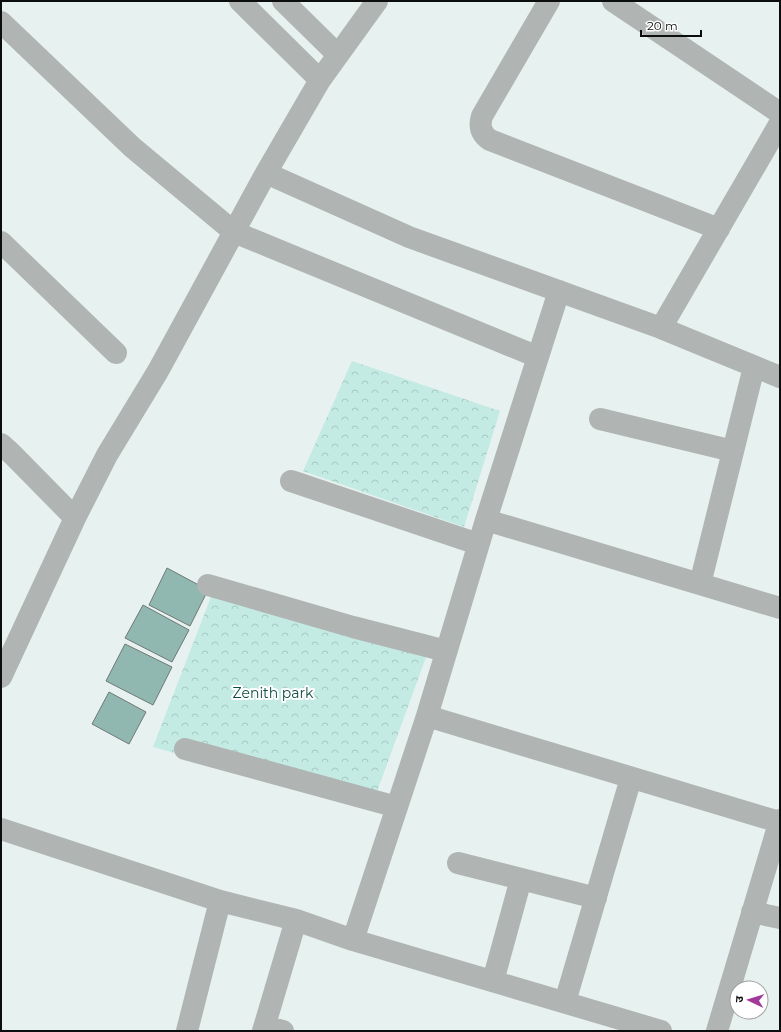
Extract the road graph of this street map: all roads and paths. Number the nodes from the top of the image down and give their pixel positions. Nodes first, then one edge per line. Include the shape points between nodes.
1 (240, 1) edge
2 (283, 1) edge
3 (377, 1) edge
4 (549, 1) edge
5 (613, 1) edge
6 (1, 22) edge
7 (338, 55) junction
8 (320, 80) junction
9 (780, 112) edge
10 (780, 123) edge
11 (266, 173) junction
12 (719, 229) junction
13 (234, 232) junction
14 (1, 242) edge
15 (559, 291) junction
16 (661, 328) junction
17 (116, 353) dead end
18 (538, 358) junction
19 (754, 367) junction
20 (780, 377) edge
21 (600, 419) dead end
22 (733, 451) junction
23 (5, 455) edge
24 (291, 482) dead end
25 (75, 518) junction
26 (486, 520) junction
27 (478, 544) junction
28 (700, 584) junction
29 (208, 585) dead end
30 (780, 608) edge
31 (446, 651) junction
32 (1, 677) edge
33 (427, 716) junction
34 (185, 749) dead end
35 (632, 778) junction
36 (397, 807) junction
37 (780, 821) edge
38 (1, 829) edge
39 (458, 863) dead end
40 (521, 879) junction
41 (596, 898) junction
42 (220, 901) junction
43 (752, 912) junction
44 (780, 918) edge
45 (296, 920) junction
46 (353, 940) junction
47 (493, 981) junction
48 (565, 1002) junction
49 (270, 1029) edge
50 (187, 1031) edge
51 (661, 1031) edge
52 (717, 1031) edge

1 - 8 street
2 - 7 street
3 - 7 street
4 - 12 street via 482,116 482,133 490,140
5 - 9 street
6 - 13 street via 132,147
7 - 8 street
8 - 11 street
10 - 12 street
11 - 13 street
11 - 15 street via 409,237
12 - 16 street
13 - 18 street
13 - 25 street via 158,371 107,455
14 - 17 street
15 - 16 street
15 - 18 street
16 - 19 street
18 - 26 street
19 - 20 street
19 - 22 street
21 - 22 street
22 - 28 street
23 - 25 street
24 - 27 street
25 - 32 street
26 - 27 street
26 - 28 street
27 - 31 street
28 - 30 street
29 - 31 street
31 - 33 street
33 - 35 street
33 - 36 street
34 - 36 street
35 - 37 street
35 - 41 street
36 - 46 street
37 - 43 street
38 - 42 street
39 - 40 street
40 - 41 street
40 - 47 street
41 - 48 street
42 - 45 street
42 - 50 street
43 - 44 street
43 - 52 street
45 - 46 street
45 - 49 street
46 - 47 street
47 - 48 street
48 - 51 street

